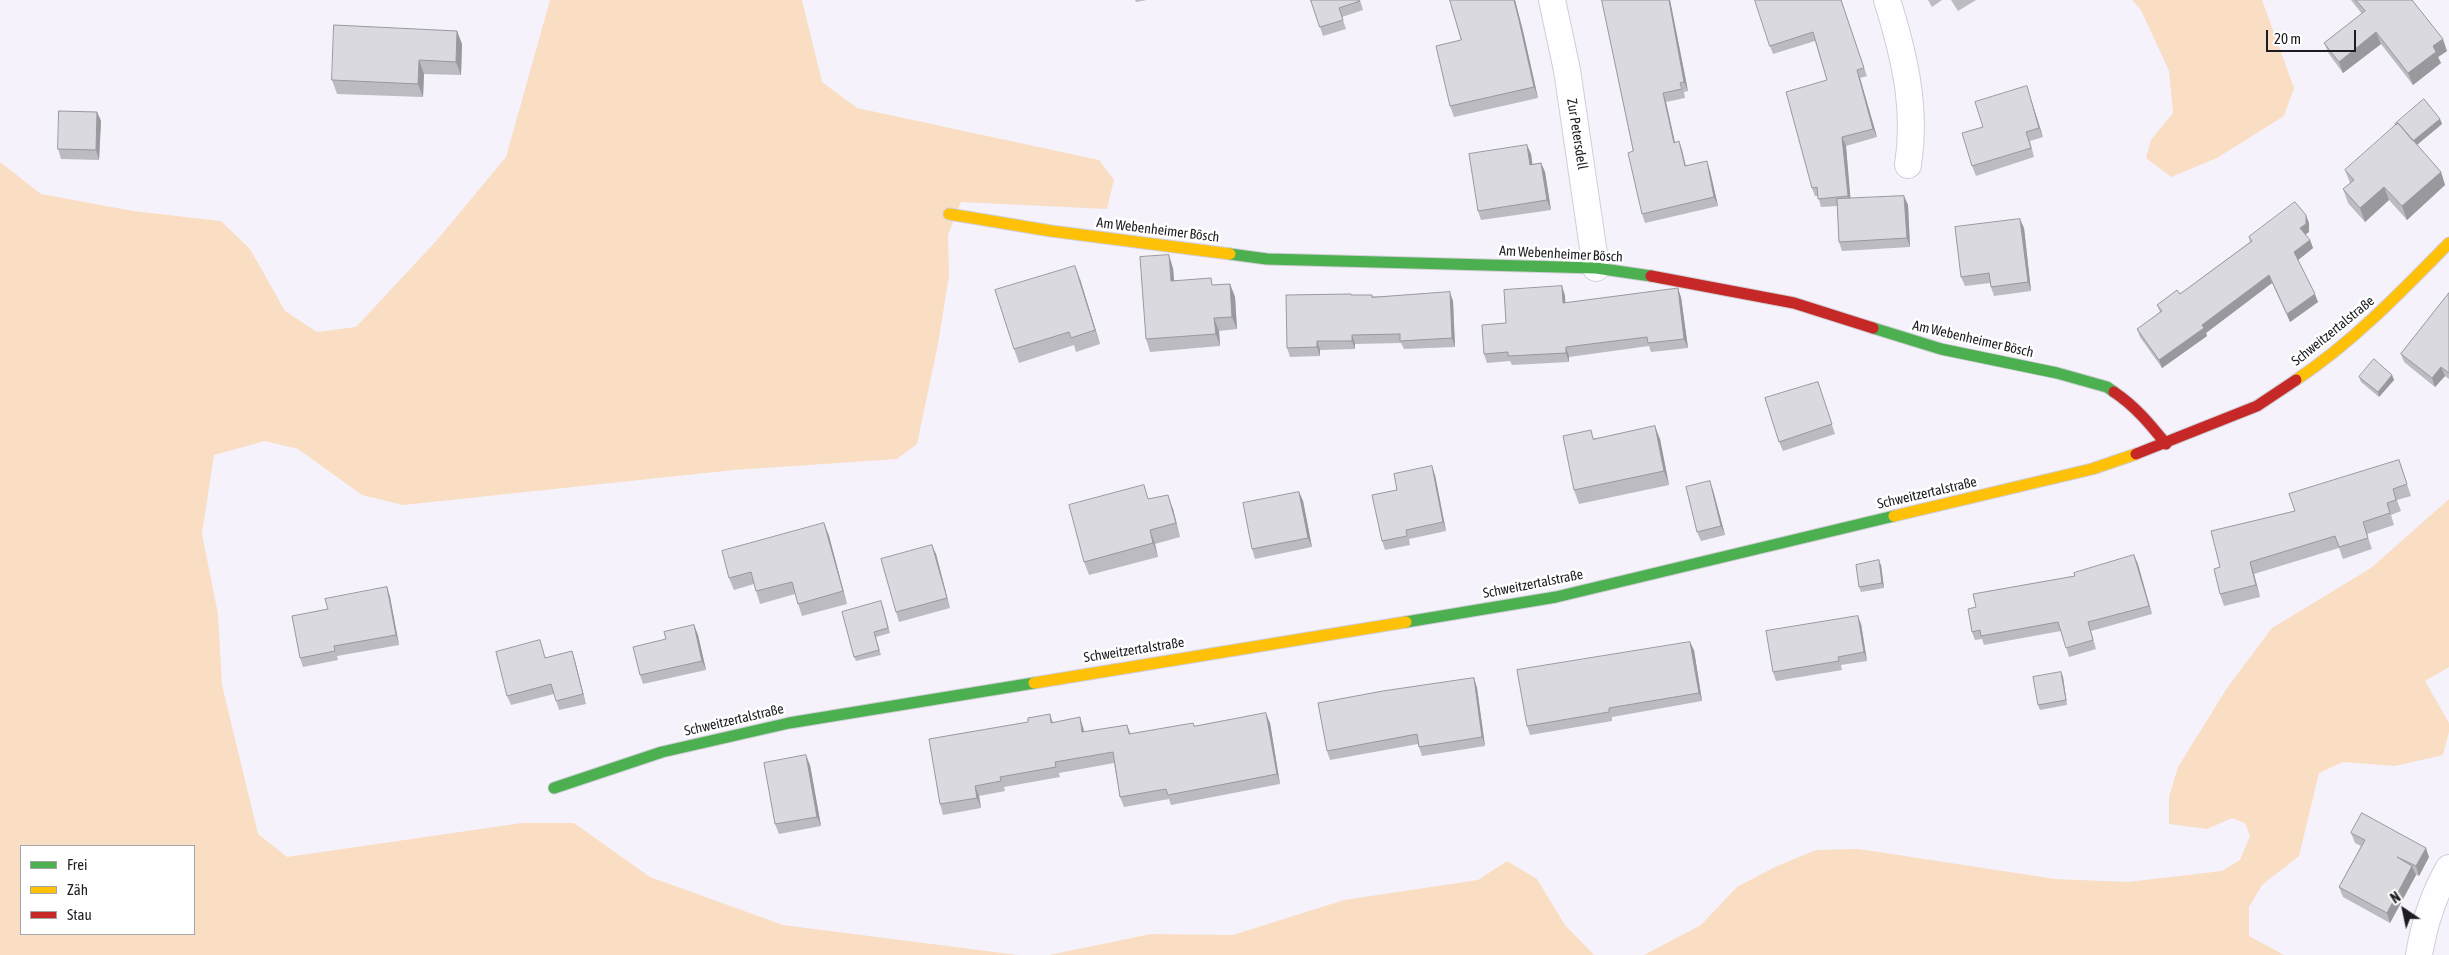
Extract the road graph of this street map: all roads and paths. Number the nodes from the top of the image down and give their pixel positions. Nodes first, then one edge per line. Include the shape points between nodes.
1 (1552, 0) edge
2 (1887, 0) edge
3 (1908, 165) dead end
4 (949, 214) dead end
5 (2449, 243) edge
6 (1596, 268) junction
7 (2166, 444) junction
8 (554, 788) dead end
9 (2449, 868) edge
10 (2419, 955) edge

1 - 6 street, Zur Petersdell via 1569,79
2 - 3 street via 1909,89 1912,137
4 - 6 street, Am Webenheimer Bösch via 1050,231 1267,259
5 - 7 street, Schweitzertalstraße via 2387,306 2317,366 2257,406
6 - 7 street, Am Webenheimer Bösch via 1680,280 1794,303 1941,349 2107,387 2130,403
7 - 8 street, Schweitzertalstraße via 2092,469 1556,597 789,723 662,752
9 - 10 street via 2423,930

